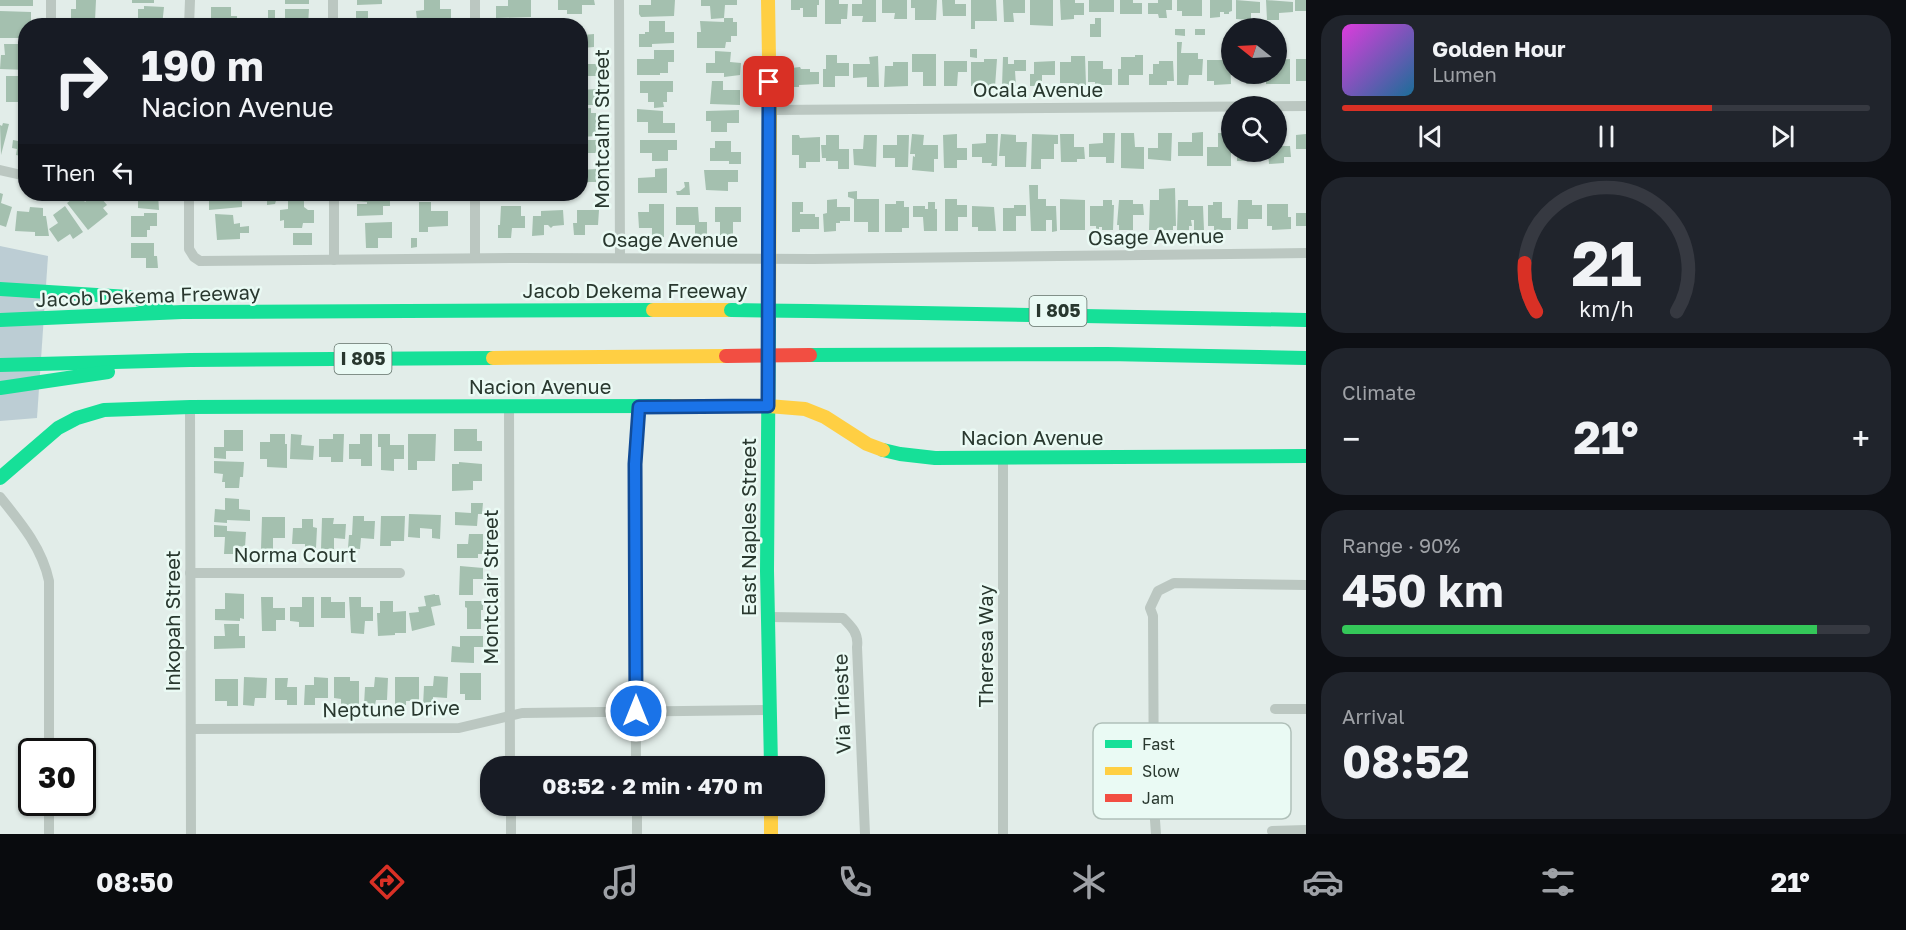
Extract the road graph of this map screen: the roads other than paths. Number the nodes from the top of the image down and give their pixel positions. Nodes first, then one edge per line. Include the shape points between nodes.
1 (51, 0) edge
2 (190, 0) edge
3 (333, 0) edge
4 (475, 0) edge
5 (619, 0) edge
6 (768, 0) edge
7 (51, 18) edge
8 (189, 18) edge
9 (333, 18) edge
10 (475, 18) edge
11 (1306, 106) edge
12 (770, 110) junction
13 (0, 170) edge
14 (18, 174) edge
15 (189, 201) edge
16 (334, 201) edge
17 (475, 201) edge
18 (1306, 253) edge
19 (475, 258) junction
20 (620, 258) junction
21 (769, 258) junction
22 (334, 260) junction
23 (0, 289) edge
24 (1306, 310) edge
25 (809, 311) junction
26 (182, 312) junction
27 (0, 320) edge
28 (1306, 320) edge
29 (1306, 346) edge
30 (1107, 354) junction
31 (1306, 358) edge
32 (190, 360) junction
33 (0, 364) edge
34 (0, 387) edge
35 (768, 406) junction
36 (190, 407) junction
37 (509, 407) junction
38 (639, 407) junction
39 (1306, 456) edge
40 (1003, 457) junction
41 (0, 478) edge
42 (0, 497) edge
43 (190, 573) junction
44 (400, 573) dead end
45 (1306, 585) edge
46 (768, 617) junction
47 (1275, 709) dead end
48 (1306, 709) edge
49 (770, 710) junction
50 (636, 711) junction
51 (510, 715) junction
52 (1154, 723) edge
53 (191, 729) junction
54 (49, 738) edge
55 (510, 756) edge
56 (636, 756) edge
57 (771, 756) edge
58 (49, 816) edge
59 (511, 816) edge
60 (637, 816) edge
61 (771, 816) edge
62 (1155, 819) edge
63 (1306, 830) edge
64 (1272, 831) dead end
65 (49, 834) edge
66 (191, 834) edge
67 (511, 834) edge
68 (637, 834) edge
69 (771, 834) edge
70 (865, 834) edge
71 (1003, 834) edge
72 (1156, 834) edge

1 - 7 street
2 - 8 street
3 - 9 street
4 - 10 street
5 - 20 street, Montcalm Street
6 - 12 main road, East Naples Street
11 - 12 street, Ocala Avenue
12 - 21 main road, East Naples Street
13 - 14 street
15 - 22 street, Osage Avenue via 189,244 191,253 200,261
16 - 22 street
17 - 19 street
18 - 21 street, Osage Avenue
19 - 20 street, Osage Avenue
19 - 22 street, Osage Avenue
20 - 21 street, Osage Avenue
21 - 35 main road, East Naples Street
23 - 26 main road via 129,297
24 - 25 main road, Jacob Dekema Freeway / I 805
25 - 26 main road, Jacob Dekema Freeway / I 805, bridge
25 - 28 main road
26 - 27 main road, Jacob Dekema Freeway / I 805
29 - 30 main road
30 - 31 main road, I 805
30 - 32 main road, I 805, bridge
32 - 33 main road, I 805
32 - 34 main road
35 - 38 main road, Nacion Avenue
35 - 40 main road, Nacion Avenue via 809,410 866,443 896,453 935,458
35 - 46 main road, East Naples Street
36 - 37 main road, Nacion Avenue
36 - 41 main road, Nacion Avenue via 104,410 77,418 58,428
36 - 43 street, Inkopah Street
37 - 38 main road, Nacion Avenue
37 - 51 street, Montclair Street
38 - 50 street via 635,464
39 - 40 main road, Nacion Avenue
40 - 71 street, Theresa Way
42 - 54 street via 38,549 49,581
43 - 44 street, Norma Court
43 - 53 street, Inkopah Street
45 - 52 street via 1174,583 1158,591 1150,608
46 - 49 main road, East Naples Street
46 - 70 street, Via Trieste via 843,618 855,631
47 - 48 street
49 - 50 street, Neptune Drive
49 - 57 main road, East Naples Street
50 - 51 street, Neptune Drive
50 - 56 street
51 - 53 street, Neptune Drive via 459,728
51 - 55 street, Montclair Street
53 - 66 street, Inkopah Street
58 - 65 street
59 - 67 street
60 - 68 street
61 - 69 main road
62 - 72 street
63 - 64 street

